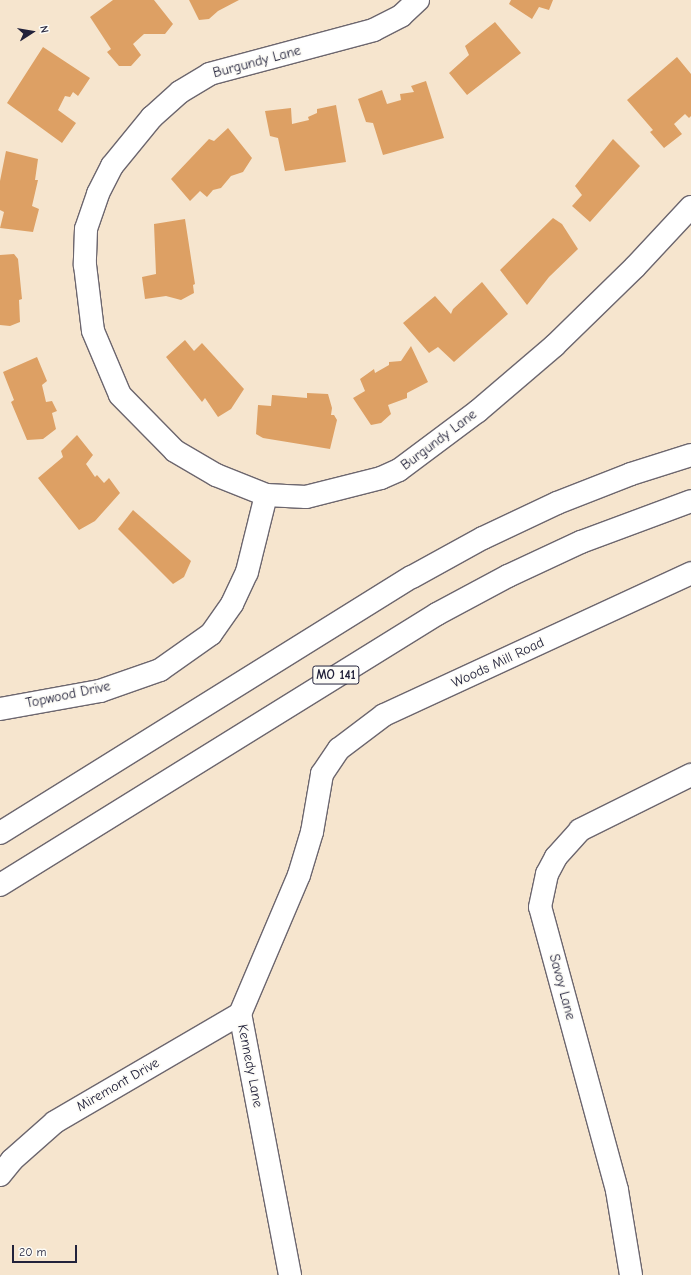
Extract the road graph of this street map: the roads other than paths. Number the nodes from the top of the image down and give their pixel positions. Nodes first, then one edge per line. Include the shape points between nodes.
1 (418, 0) edge
2 (691, 208) edge
3 (691, 455) edge
4 (266, 495) junction
5 (691, 501) edge
6 (691, 574) edge
7 (0, 708) edge
8 (322, 774) joint
9 (691, 775) edge
10 (0, 833) edge
11 (0, 885) edge
12 (240, 1014) junction
13 (2, 1169) edge
14 (290, 1275) edge
15 (631, 1275) edge

1 - 4 main road, Burgundy Lane via 401,16 374,30 210,74 180,92 122,150 98,194 86,229 85,265 93,331 120,395 181,455 216,475
2 - 4 main road, Burgundy Lane via 554,346 426,452 387,476 343,489 306,497
3 - 10 main road via 631,474 557,503 425,570
4 - 7 main road, Topwood Drive via 247,572 232,604 211,634 160,670 100,691
5 - 11 main road, MO 141 via 581,542 508,576 437,614
6 - 8 main road, Woods Mill Road via 384,715 339,749
8 - 12 main road, Kennedy Lane via 312,832 299,875
9 - 15 main road, Savoy Lane via 580,830 556,857 547,874 540,907 617,1190
12 - 13 main road, Miremont Drive via 55,1122
12 - 14 main road, Kennedy Lane

